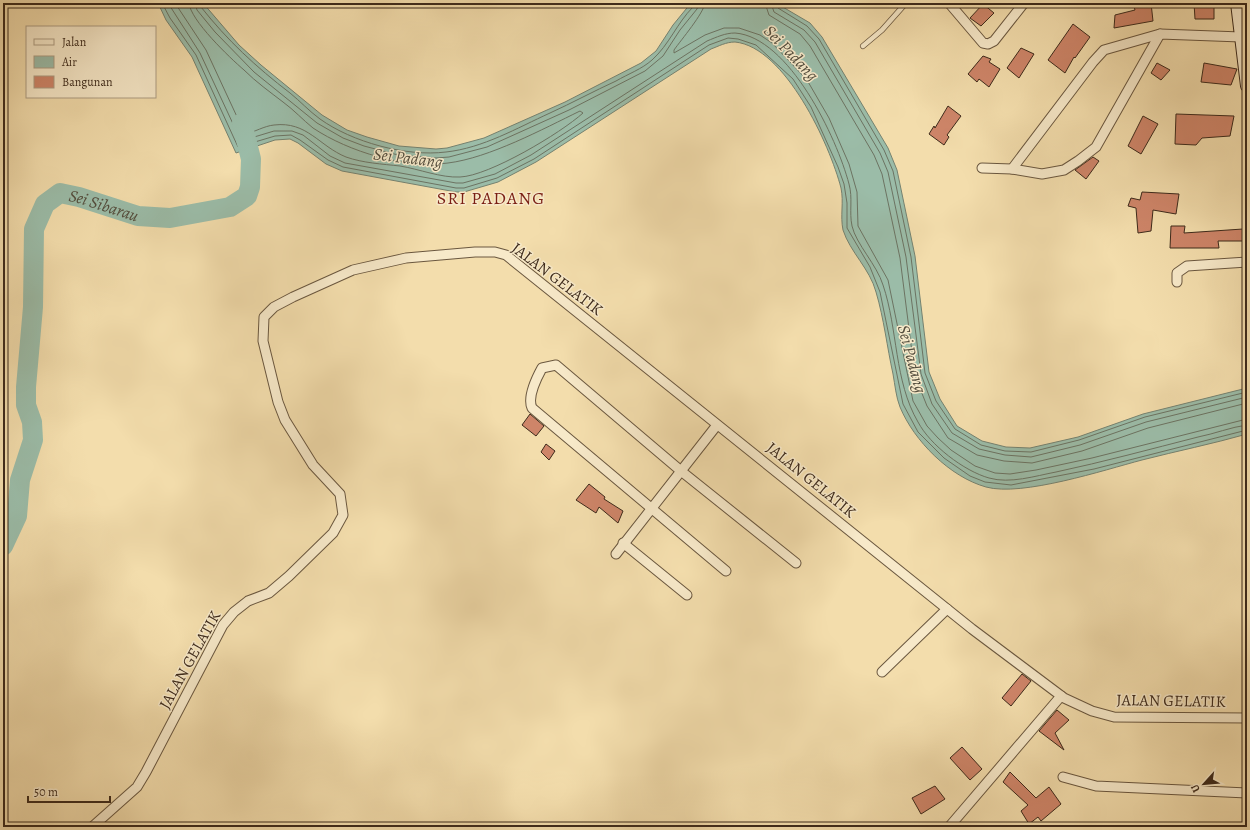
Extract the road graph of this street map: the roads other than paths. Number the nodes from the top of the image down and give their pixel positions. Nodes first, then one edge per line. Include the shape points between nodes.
1 (906, 3) edge
2 (949, 3) edge
3 (1024, 3) edge
4 (1237, 3) edge
5 (1160, 34) junction
6 (1241, 37) junction
7 (863, 46) dead end
8 (1247, 86) edge
9 (982, 168) dead end
10 (1012, 169) junction
11 (1247, 262) edge
12 (1177, 282) dead end
13 (717, 425) junction
14 (681, 471) junction
15 (652, 507) junction
16 (624, 544) junction
17 (616, 554) dead end
18 (796, 563) dead end
19 (726, 571) dead end
20 (687, 595) dead end
21 (947, 609) junction
22 (882, 672) dead end
23 (1061, 696) junction
24 (1247, 718) edge
25 (1063, 777) dead end
26 (1247, 793) edge
27 (92, 827) edge
28 (949, 827) edge

1 - 7 lane via 882,30
2 - 3 street via 983,43 988,44 994,41
4 - 6 main road
5 - 6 street
5 - 10 street via 1104,50
5 - 10 street via 1096,147 1064,170 1042,174
6 - 8 main road
9 - 10 street
11 - 12 street via 1187,266 1177,273
13 - 14 street
13 - 21 street, JALAN GELATIK
13 - 27 street, JALAN GELATIK via 534,276 506,255 495,252 406,258 353,270 274,307 264,317 263,341 278,402 295,438 313,465 340,494 343,515 334,533 289,576 269,593 248,601 223,625 140,782
14 - 15 street
14 - 15 street via 556,364 542,368 532,392 532,408
14 - 18 street
15 - 16 street
15 - 19 street
16 - 17 street
16 - 20 street
21 - 22 street
21 - 23 street, JALAN GELATIK
23 - 24 street, JALAN GELATIK via 1092,711 1114,717
23 - 28 street
25 - 26 street via 1096,786

